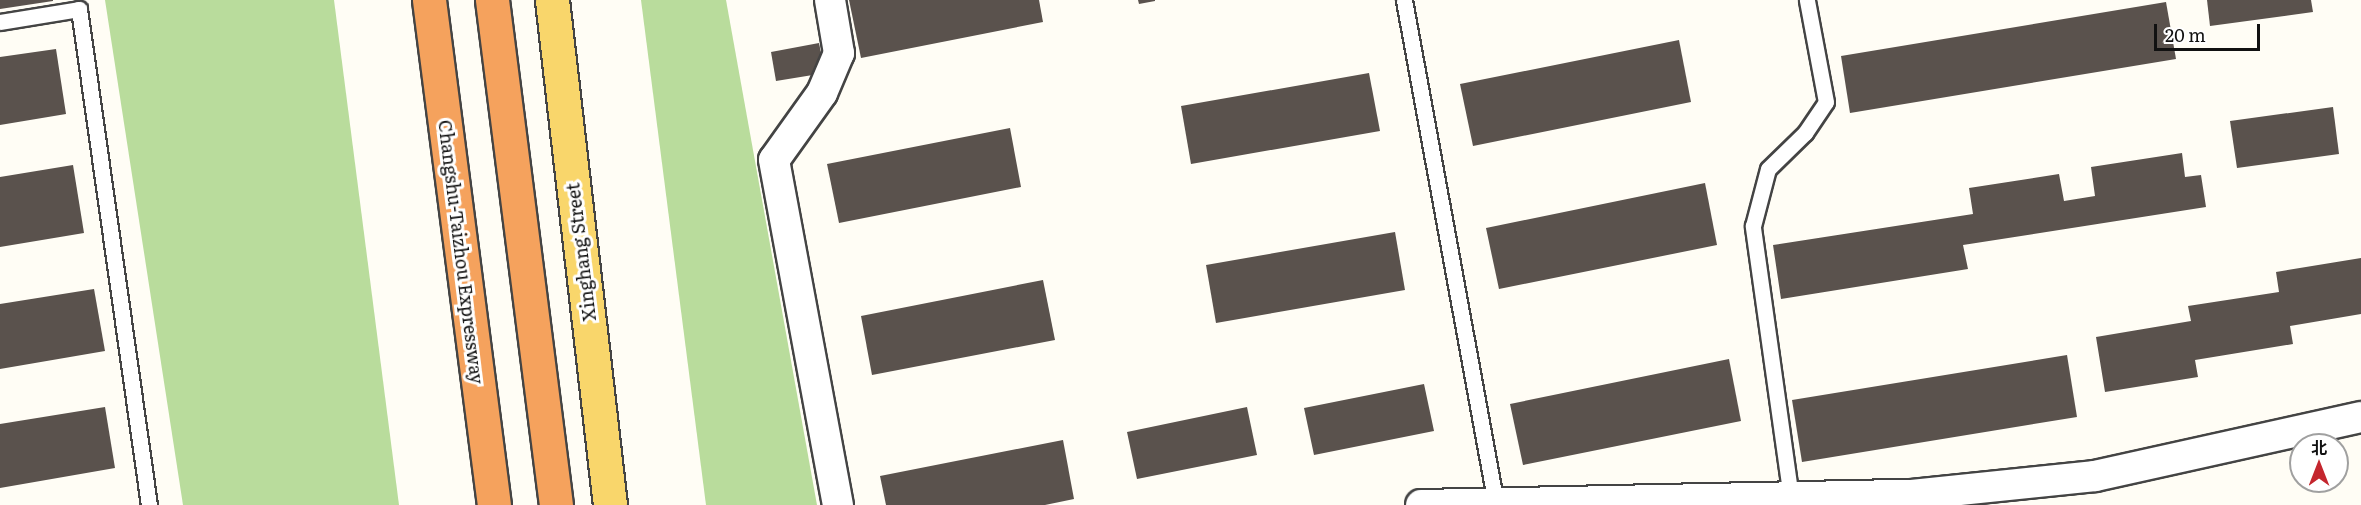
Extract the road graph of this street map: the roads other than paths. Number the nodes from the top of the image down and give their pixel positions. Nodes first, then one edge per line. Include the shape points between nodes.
1 (424, 0) edge
2 (429, 0) edge
3 (492, 0) edge
4 (552, 0) edge
5 (830, 0) edge
6 (1404, 0) edge
7 (1807, 0) edge
8 (0, 22) edge
9 (2361, 417) edge
10 (1791, 498) junction
11 (1912, 500) edge
12 (1496, 504) edge
13 (149, 505) edge
14 (480, 505) edge
15 (494, 505) edge
16 (556, 505) edge
17 (610, 505) edge
18 (838, 505) edge
19 (1421, 505) edge

1 - 14 main road
2 - 15 highway, Changshu-Taizhou Expressway
3 - 16 highway
4 - 17 main road, Xinghang Street
5 - 18 street via 839,53 822,93 774,160
6 - 12 lane
7 - 10 lane via 1827,102 1805,133 1768,169 1753,226
8 - 13 lane via 80,9
9 - 11 street via 2096,476
10 - 11 street
10 - 12 street
12 - 19 street

